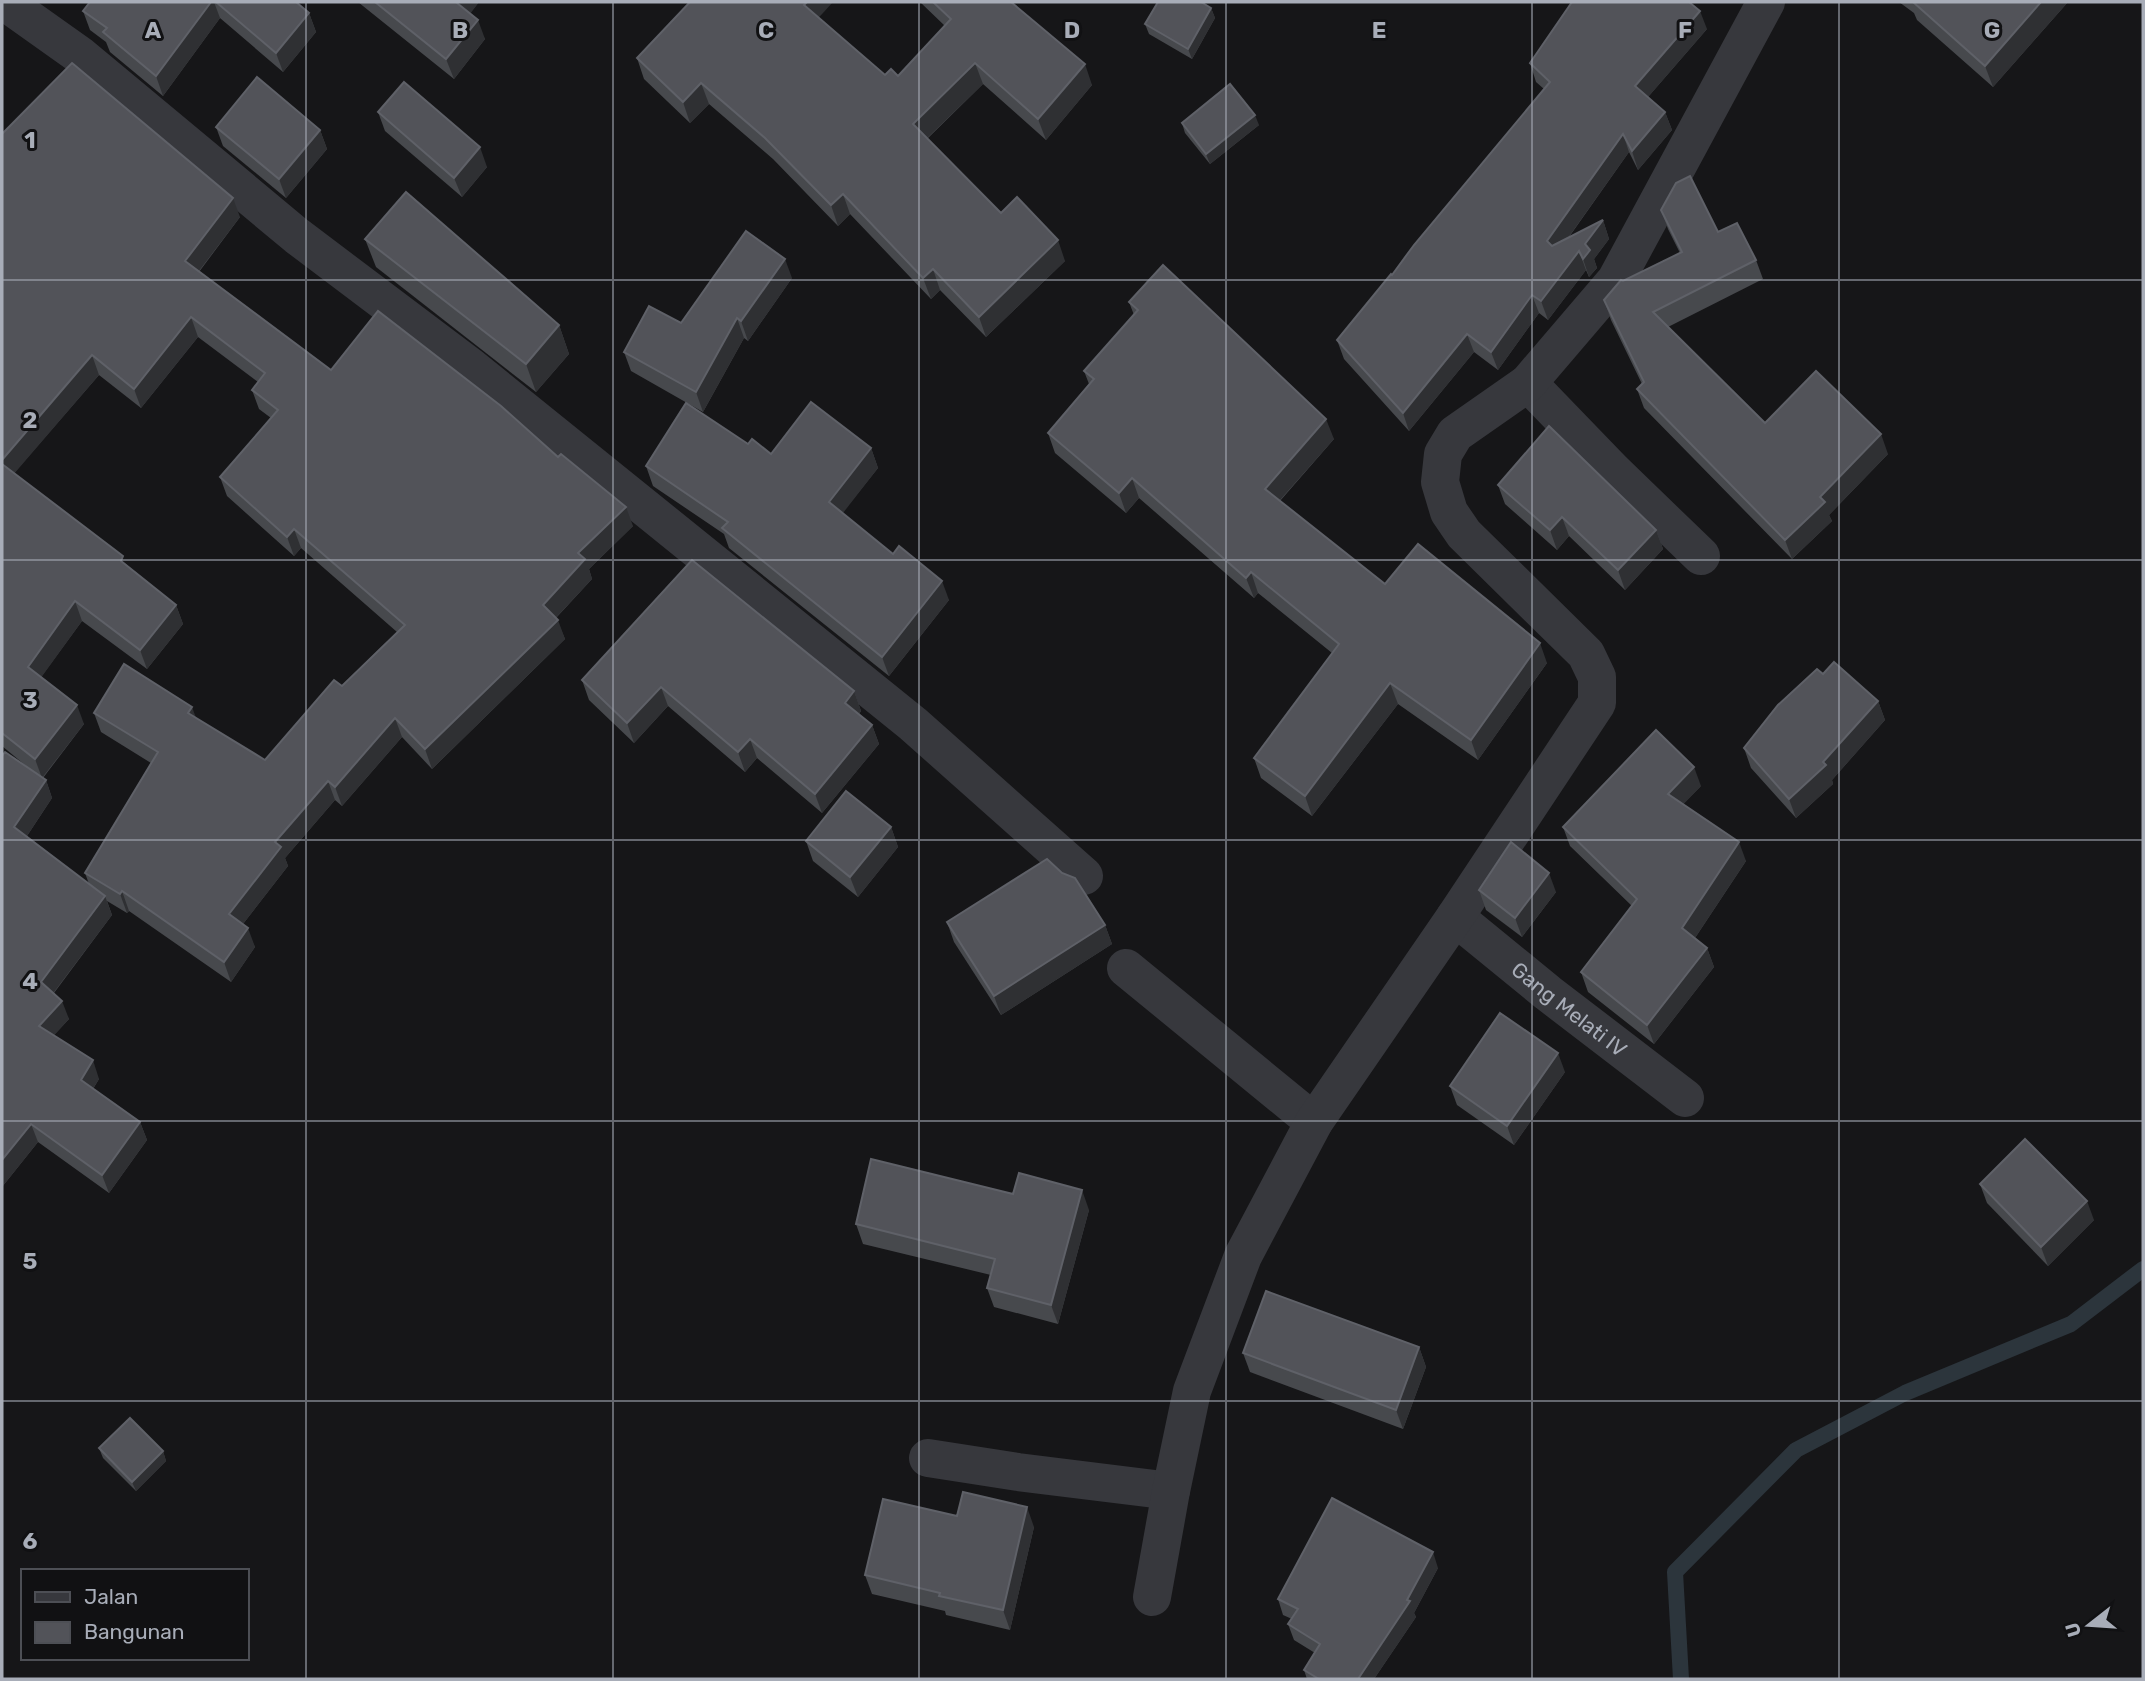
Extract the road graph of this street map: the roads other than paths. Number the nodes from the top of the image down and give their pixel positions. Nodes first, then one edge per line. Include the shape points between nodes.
1 (5, 2) edge
2 (1766, 2) edge
3 (1528, 383) junction
4 (1701, 556) dead end
5 (1084, 876) dead end
6 (1455, 917) junction
7 (1126, 968) dead end
8 (1685, 1098) dead end
9 (1314, 1122) junction
10 (928, 1458) dead end
11 (1171, 1491) junction
12 (1152, 1597) dead end

1 - 5 street via 81,56 298,236 472,368 913,724
2 - 3 street via 1616,280
3 - 4 street
3 - 6 street via 1455,434 1443,454 1440,482 1449,512 1464,534 1586,654 1597,677 1597,703
6 - 8 street, Gang Melati IV
6 - 9 street
7 - 9 street
9 - 11 street via 1242,1256 1192,1391
10 - 11 street
11 - 12 street

